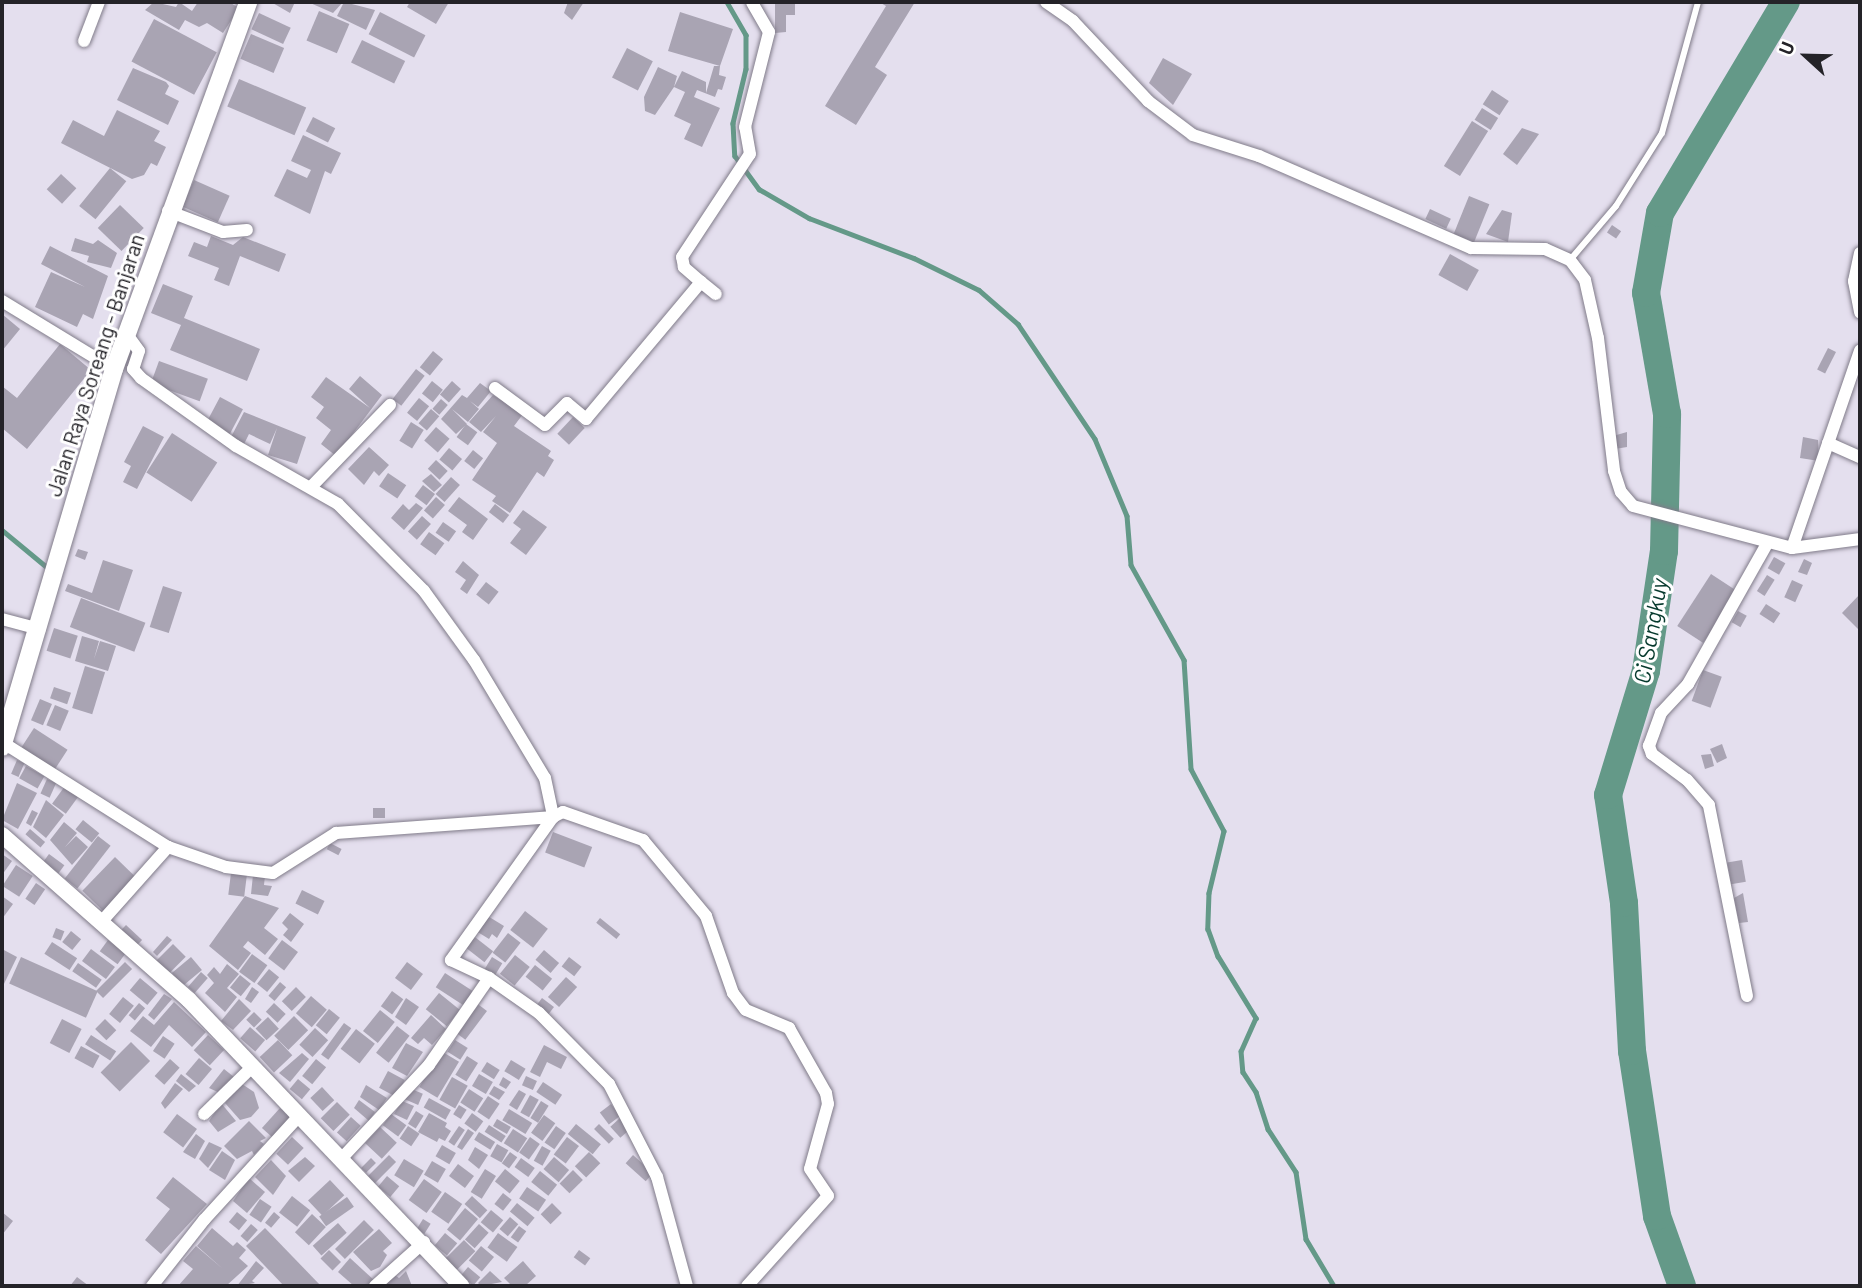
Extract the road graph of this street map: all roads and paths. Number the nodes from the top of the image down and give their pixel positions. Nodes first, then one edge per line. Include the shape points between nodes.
1 (99, 2) edge
2 (248, 2) edge
3 (752, 2) edge
4 (1046, 2) edge
5 (1698, 2) edge
6 (84, 41) dead end
7 (168, 211) junction
8 (247, 230) dead end
9 (1860, 253) edge
10 (1570, 260) junction
11 (701, 282) junction
12 (716, 294) dead end
13 (2, 301) edge
14 (1860, 312) edge
15 (126, 333) junction
16 (1860, 350) edge
17 (114, 369) junction
18 (495, 388) dead end
19 (390, 405) dead end
20 (1828, 443) junction
21 (1860, 457) edge
22 (310, 488) junction
23 (1860, 539) edge
24 (1767, 544) junction
25 (1793, 548) junction
26 (2, 619) edge
27 (40, 629) junction
28 (2, 744) edge
29 (553, 817) junction
30 (2, 835) edge
31 (168, 848) junction
32 (103, 920) junction
33 (489, 978) junction
34 (1747, 996) dead end
35 (252, 1067) junction
36 (204, 1114) dead end
37 (299, 1116) junction
38 (341, 1159) junction
39 (424, 1242) junction
40 (152, 1286) edge
41 (375, 1286) edge
42 (461, 1286) edge
43 (687, 1286) edge
44 (747, 1286) edge

1 - 6 street
2 - 7 main road, Jalan Raya Soreang - Banjaran
3 - 11 street via 769,32 745,127 750,154 682,257 684,267
4 - 10 street via 1073,21 1148,101 1193,135 1259,156 1471,248 1545,249
5 - 10 lane via 1662,133 1616,206
7 - 8 street via 223,232
7 - 15 main road, Jalan Raya Soreang - Banjaran
9 - 14 street via 1854,281
10 - 24 street via 1585,280 1598,338 1614,471 1621,492 1633,506
11 - 12 street
11 - 18 street via 586,419 567,403 545,425
13 - 17 street
15 - 17 main road, Jalan Raya Soreang - Banjaran
15 - 22 street via 139,351 133,369 152,387 236,446
16 - 20 street
17 - 27 main road, Jalan Raya Soreang - Banjaran
19 - 22 street
20 - 21 street
20 - 25 street
22 - 29 street via 338,504 452,626 545,778
23 - 25 street
24 - 25 street
24 - 34 street via 1688,684 1661,713 1649,746 1652,754 1696,787 1709,805
26 - 27 street
27 - 28 main road, Jalan Raya Soreang - Banjaran
28 - 31 street
29 - 31 street via 336,833 274,873 226,867
29 - 33 street via 451,960
29 - 44 street via 575,813 643,840 706,916 733,993 746,1010 789,1028 826,1093 828,1104 810,1169 828,1196
30 - 32 street
31 - 32 street
32 - 35 street
33 - 38 street via 429,1065
33 - 43 street via 539,1013 609,1084 657,1177
35 - 36 street
35 - 37 street
37 - 38 street
37 - 40 street via 247,1170
38 - 39 street
39 - 41 street
39 - 42 street

